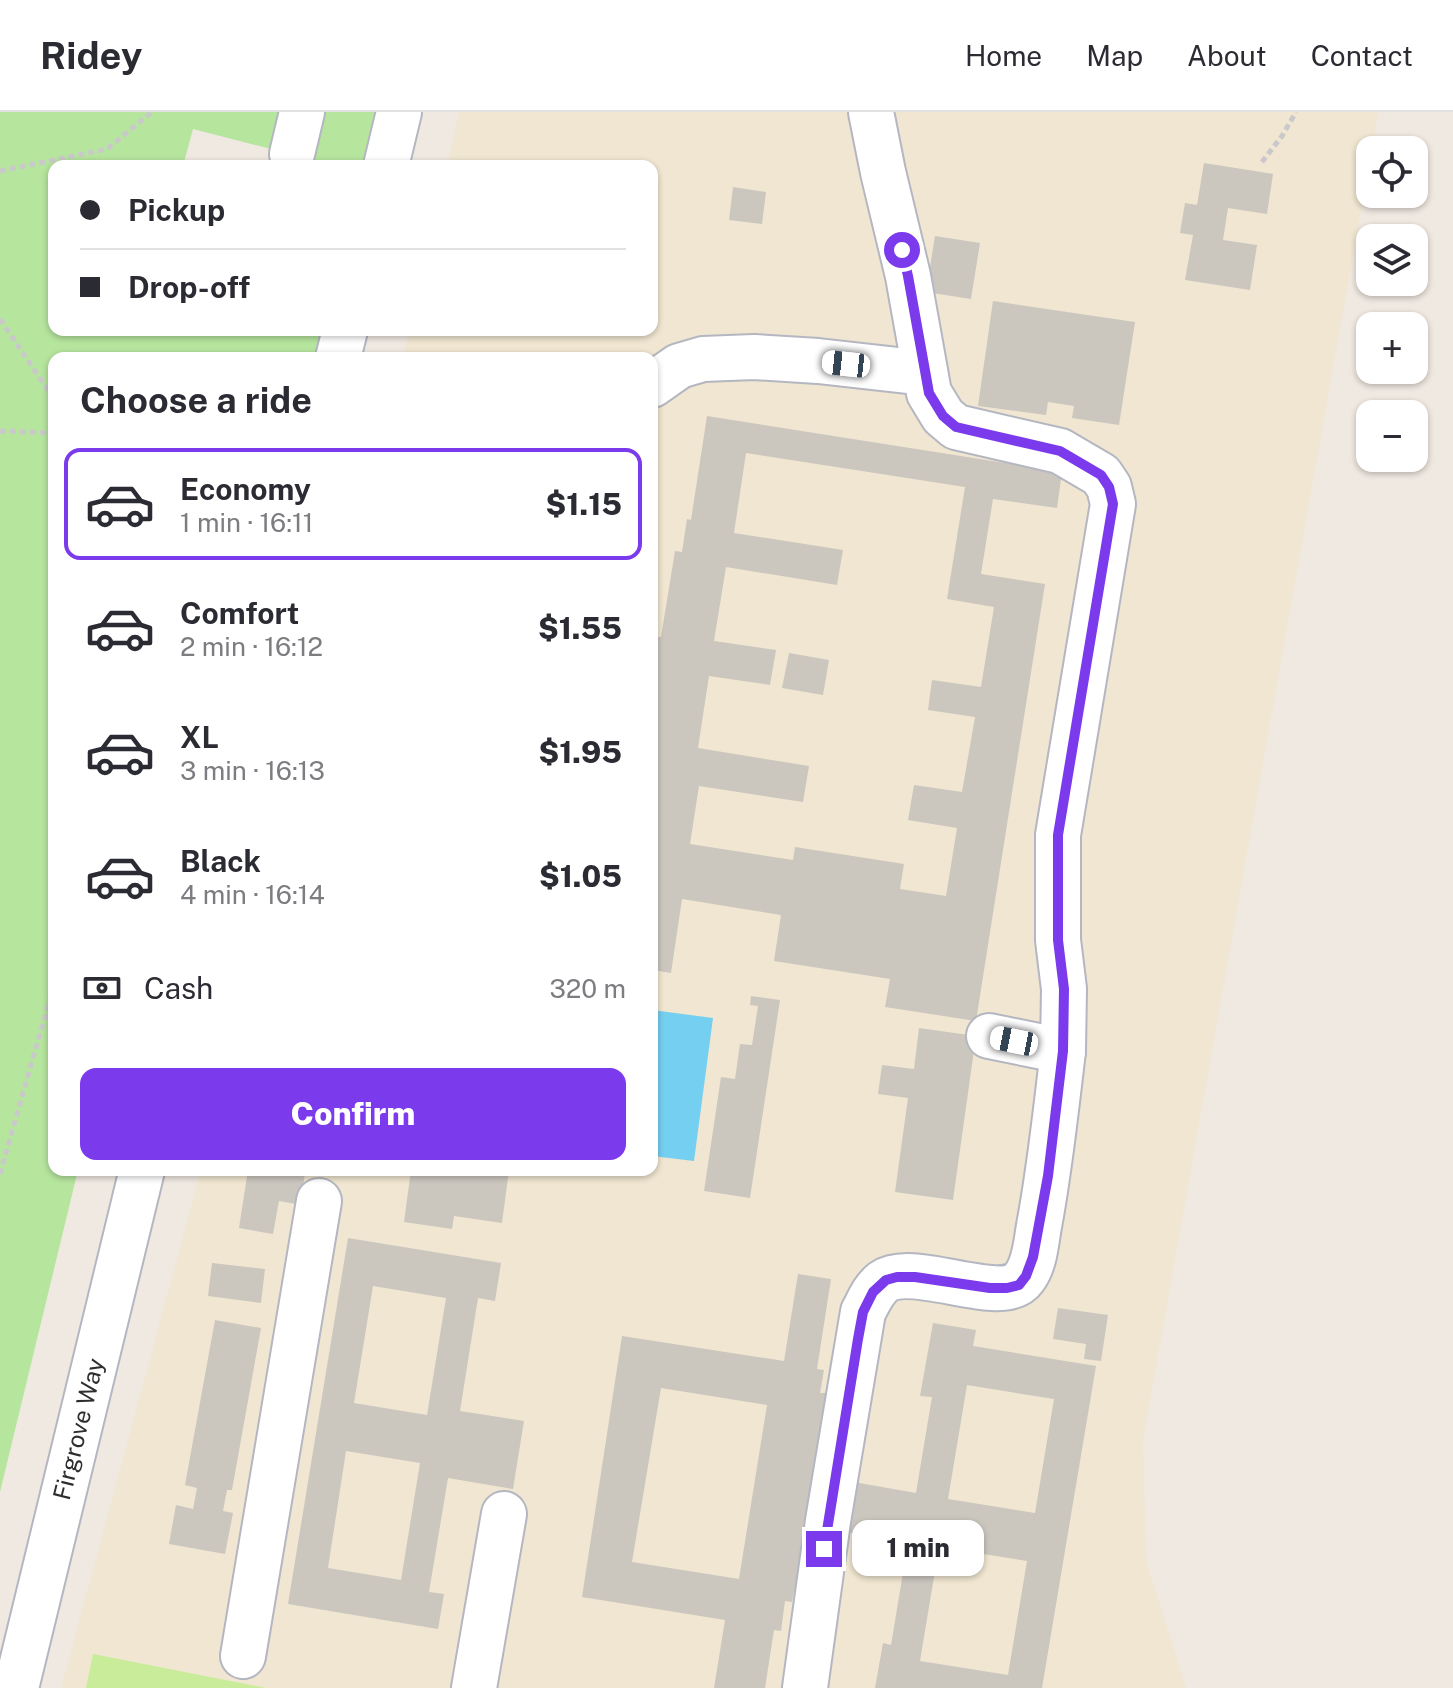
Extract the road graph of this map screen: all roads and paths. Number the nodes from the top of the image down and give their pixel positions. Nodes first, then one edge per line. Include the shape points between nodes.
1 (152, 112) edge
2 (302, 112) edge
3 (399, 112) edge
4 (871, 112) edge
5 (1296, 112) edge
6 (292, 154) dead end
7 (54, 160) edge
8 (387, 160) edge
9 (48, 161) edge
10 (1262, 162) dead end
11 (0, 171) edge
12 (0, 319) edge
13 (925, 373) junction
14 (658, 381) edge
15 (48, 390) edge
16 (0, 431) edge
17 (48, 433) edge
18 (48, 1005) edge
19 (989, 1036) dead end
20 (1063, 1051) junction
21 (0, 1174) edge
22 (141, 1176) edge
23 (319, 1201) dead end
24 (504, 1514) dead end
25 (243, 1656) dead end
26 (16, 1688) edge
27 (474, 1688) edge
28 (805, 1688) edge

1 - 7 path via 107,149
2 - 6 street
3 - 8 street
4 - 13 street
5 - 10 path
9 - 11 path
12 - 15 path
13 - 14 street via 754,357 703,359 679,366
13 - 20 street via 929,393 956,427 1060,451 1101,475 1113,504 1058,835
16 - 17 path
18 - 21 path
19 - 20 street
20 - 28 street via 1048,1176 1026,1276 1007,1288 897,1277 873,1292 863,1312
22 - 26 street, Firgrove Way
23 - 25 street
24 - 27 street

